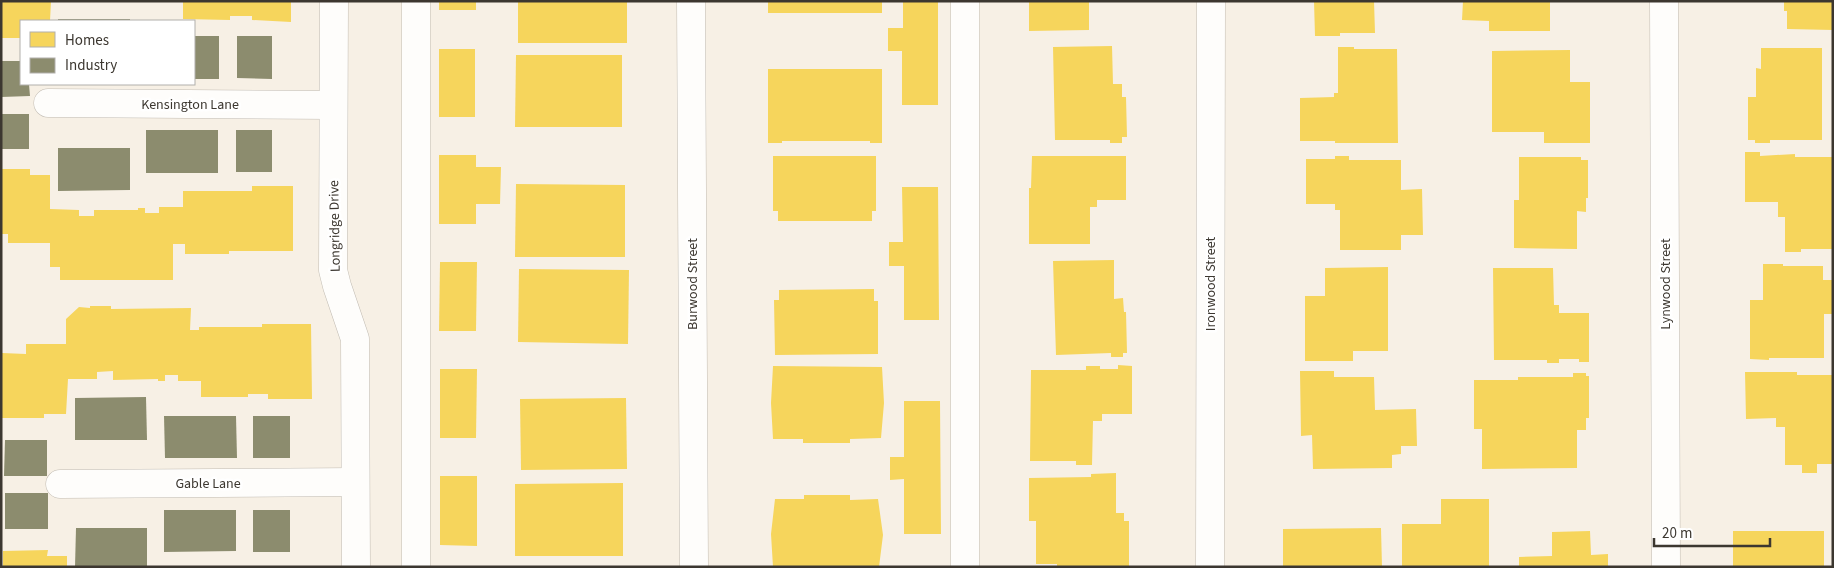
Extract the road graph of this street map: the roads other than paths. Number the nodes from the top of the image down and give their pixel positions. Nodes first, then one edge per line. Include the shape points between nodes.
1 (334, 1) edge
2 (416, 1) edge
3 (691, 1) edge
4 (965, 1) edge
5 (1210, 1) edge
6 (1664, 1) edge
7 (48, 103) dead end
8 (333, 105) junction
9 (356, 482) junction
10 (60, 484) dead end
11 (356, 567) edge
12 (416, 567) edge
13 (694, 567) edge
14 (964, 567) edge
15 (1210, 567) edge
16 (1666, 567) edge

1 - 8 street, Longridge Drive
2 - 12 street
3 - 13 street, Burwood Street
4 - 14 street
5 - 15 street, Ironwood Street
6 - 16 street, Lynwood Street
7 - 8 street, Kensington Lane
8 - 9 street, Longridge Drive via 333,270 355,339
9 - 10 street, Gable Lane
9 - 11 street, Longridge Drive

